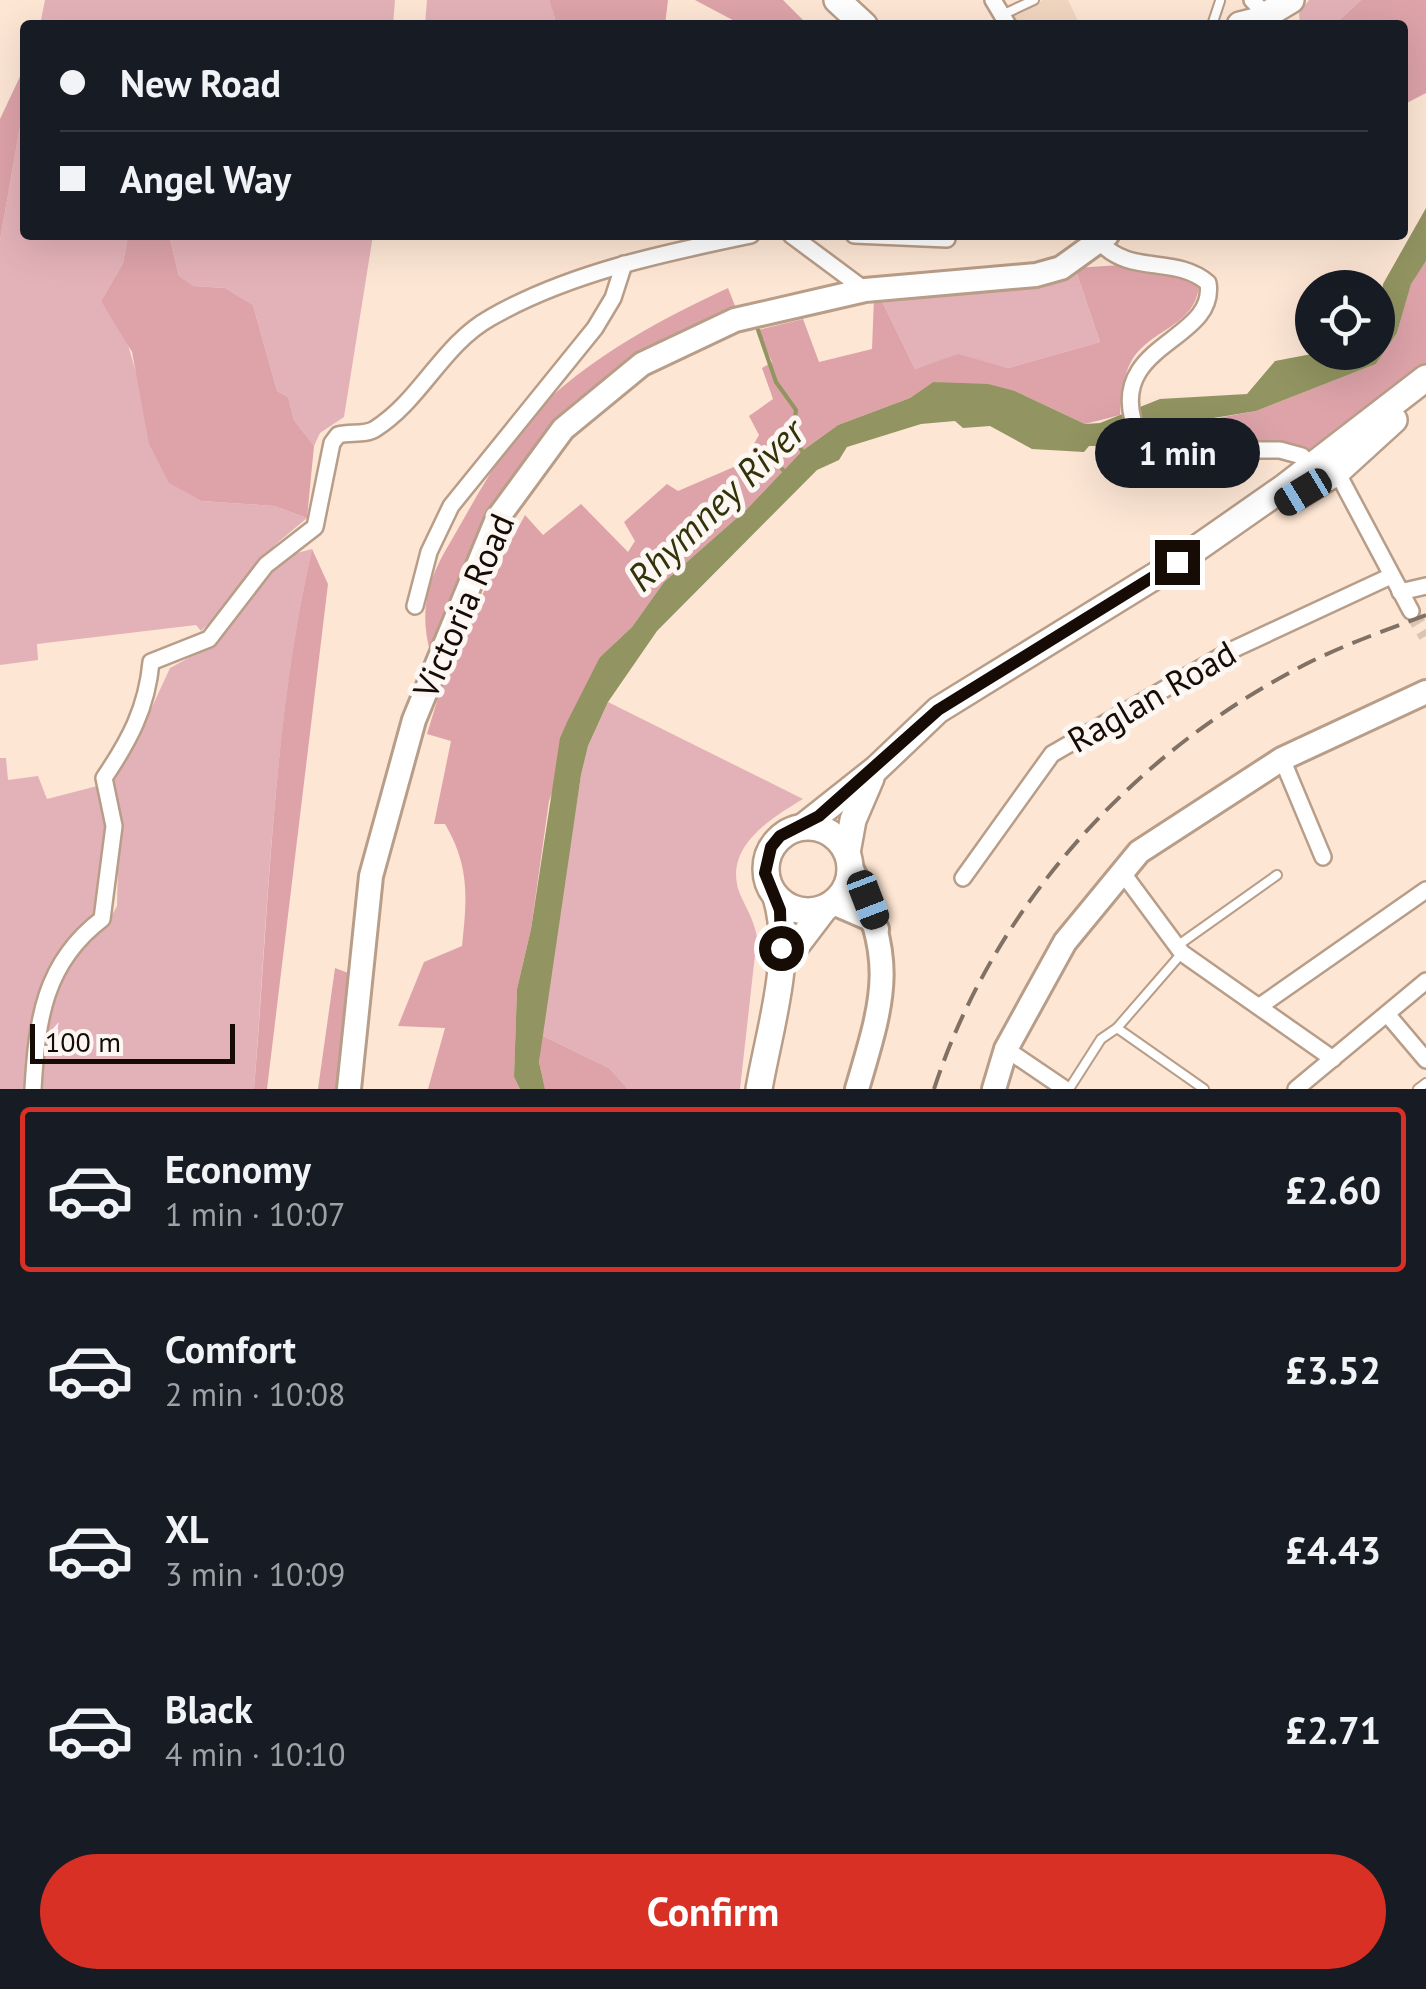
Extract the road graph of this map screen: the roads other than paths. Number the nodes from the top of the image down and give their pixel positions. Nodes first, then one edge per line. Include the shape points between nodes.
1 (837, 0) edge
2 (1034, 0) edge
3 (1001, 13) edge
4 (859, 20) edge
5 (730, 240) edge
6 (804, 240) edge
7 (1103, 240) edge
8 (1105, 240) edge
9 (624, 264) junction
10 (865, 290) junction
11 (1426, 378) edge
12 (1426, 393) edge
13 (1324, 470) junction
14 (1391, 576) junction
15 (1426, 586) edge
16 (1400, 592) junction
17 (415, 606) dead end
18 (1411, 611) tunnel mouth
19 (1426, 692) edge
20 (1282, 760) junction
21 (876, 770) junction
22 (804, 826) junction
23 (1323, 857) dead end
24 (849, 859) junction
25 (1122, 872) junction
26 (1277, 875) dead end
27 (962, 878) dead end
28 (1426, 890) edge
29 (776, 898) junction
30 (829, 906) junction
31 (879, 931) junction
32 (1180, 949) junction
33 (780, 968) junction
34 (1426, 982) edge
35 (1260, 1006) junction
36 (1386, 1014) junction
37 (1117, 1028) junction
38 (1006, 1050) junction
39 (1333, 1059) junction
40 (1426, 1060) edge
41 (1426, 1082) edge
42 (33, 1089) edge
43 (349, 1089) edge
44 (759, 1089) edge
45 (858, 1089) edge
46 (994, 1089) edge
47 (1067, 1089) edge
48 (1204, 1089) edge
49 (1296, 1089) edge
50 (1418, 1089) edge

1 - 4 main road
2 - 3 lane
5 - 9 street
6 - 10 street
7 - 10 main road, Victoria Road via 1061,268 1036,275
8 - 13 street via 1130,263 1192,273 1208,284 1205,310 1148,356 1136,376 1130,407 1138,438 1156,450 1292,452
9 - 17 street via 595,328 450,506
9 - 42 street via 491,317 463,336 402,408 372,432 338,435 315,527 266,565 209,639 151,662 128,746 104,778 114,826 102,919 75,938 50,986
10 - 43 main road, Victoria Road via 735,320 642,364 563,428 498,519 414,720 371,876
11 - 13 main road
12 - 13 main road
13 - 14 street via 1362,513
13 - 21 main road via 938,710
14 - 16 street
14 - 27 street, Raglan Road via 1232,650 1052,754
15 - 16 street
16 - 18 street
19 - 20 main road
20 - 23 street
20 - 25 main road via 1140,852
21 - 22 main road
21 - 24 main road via 853,820
22 - 24 main road via 830,833
22 - 29 main road via 771,847 765,873
24 - 30 main road via 844,891
24 - 31 main road
25 - 32 street
25 - 38 main road via 1066,942
26 - 32 lane
28 - 35 street
29 - 30 main road via 799,911
29 - 33 main road
30 - 31 main road via 870,918
30 - 33 main road
31 - 45 main road via 881,997
32 - 35 street
32 - 37 lane
33 - 44 main road
34 - 36 street
35 - 39 street
36 - 39 street
36 - 40 street
37 - 47 lane via 1101,1039
37 - 48 lane
38 - 46 main road
38 - 47 street
39 - 49 street
41 - 50 lane

